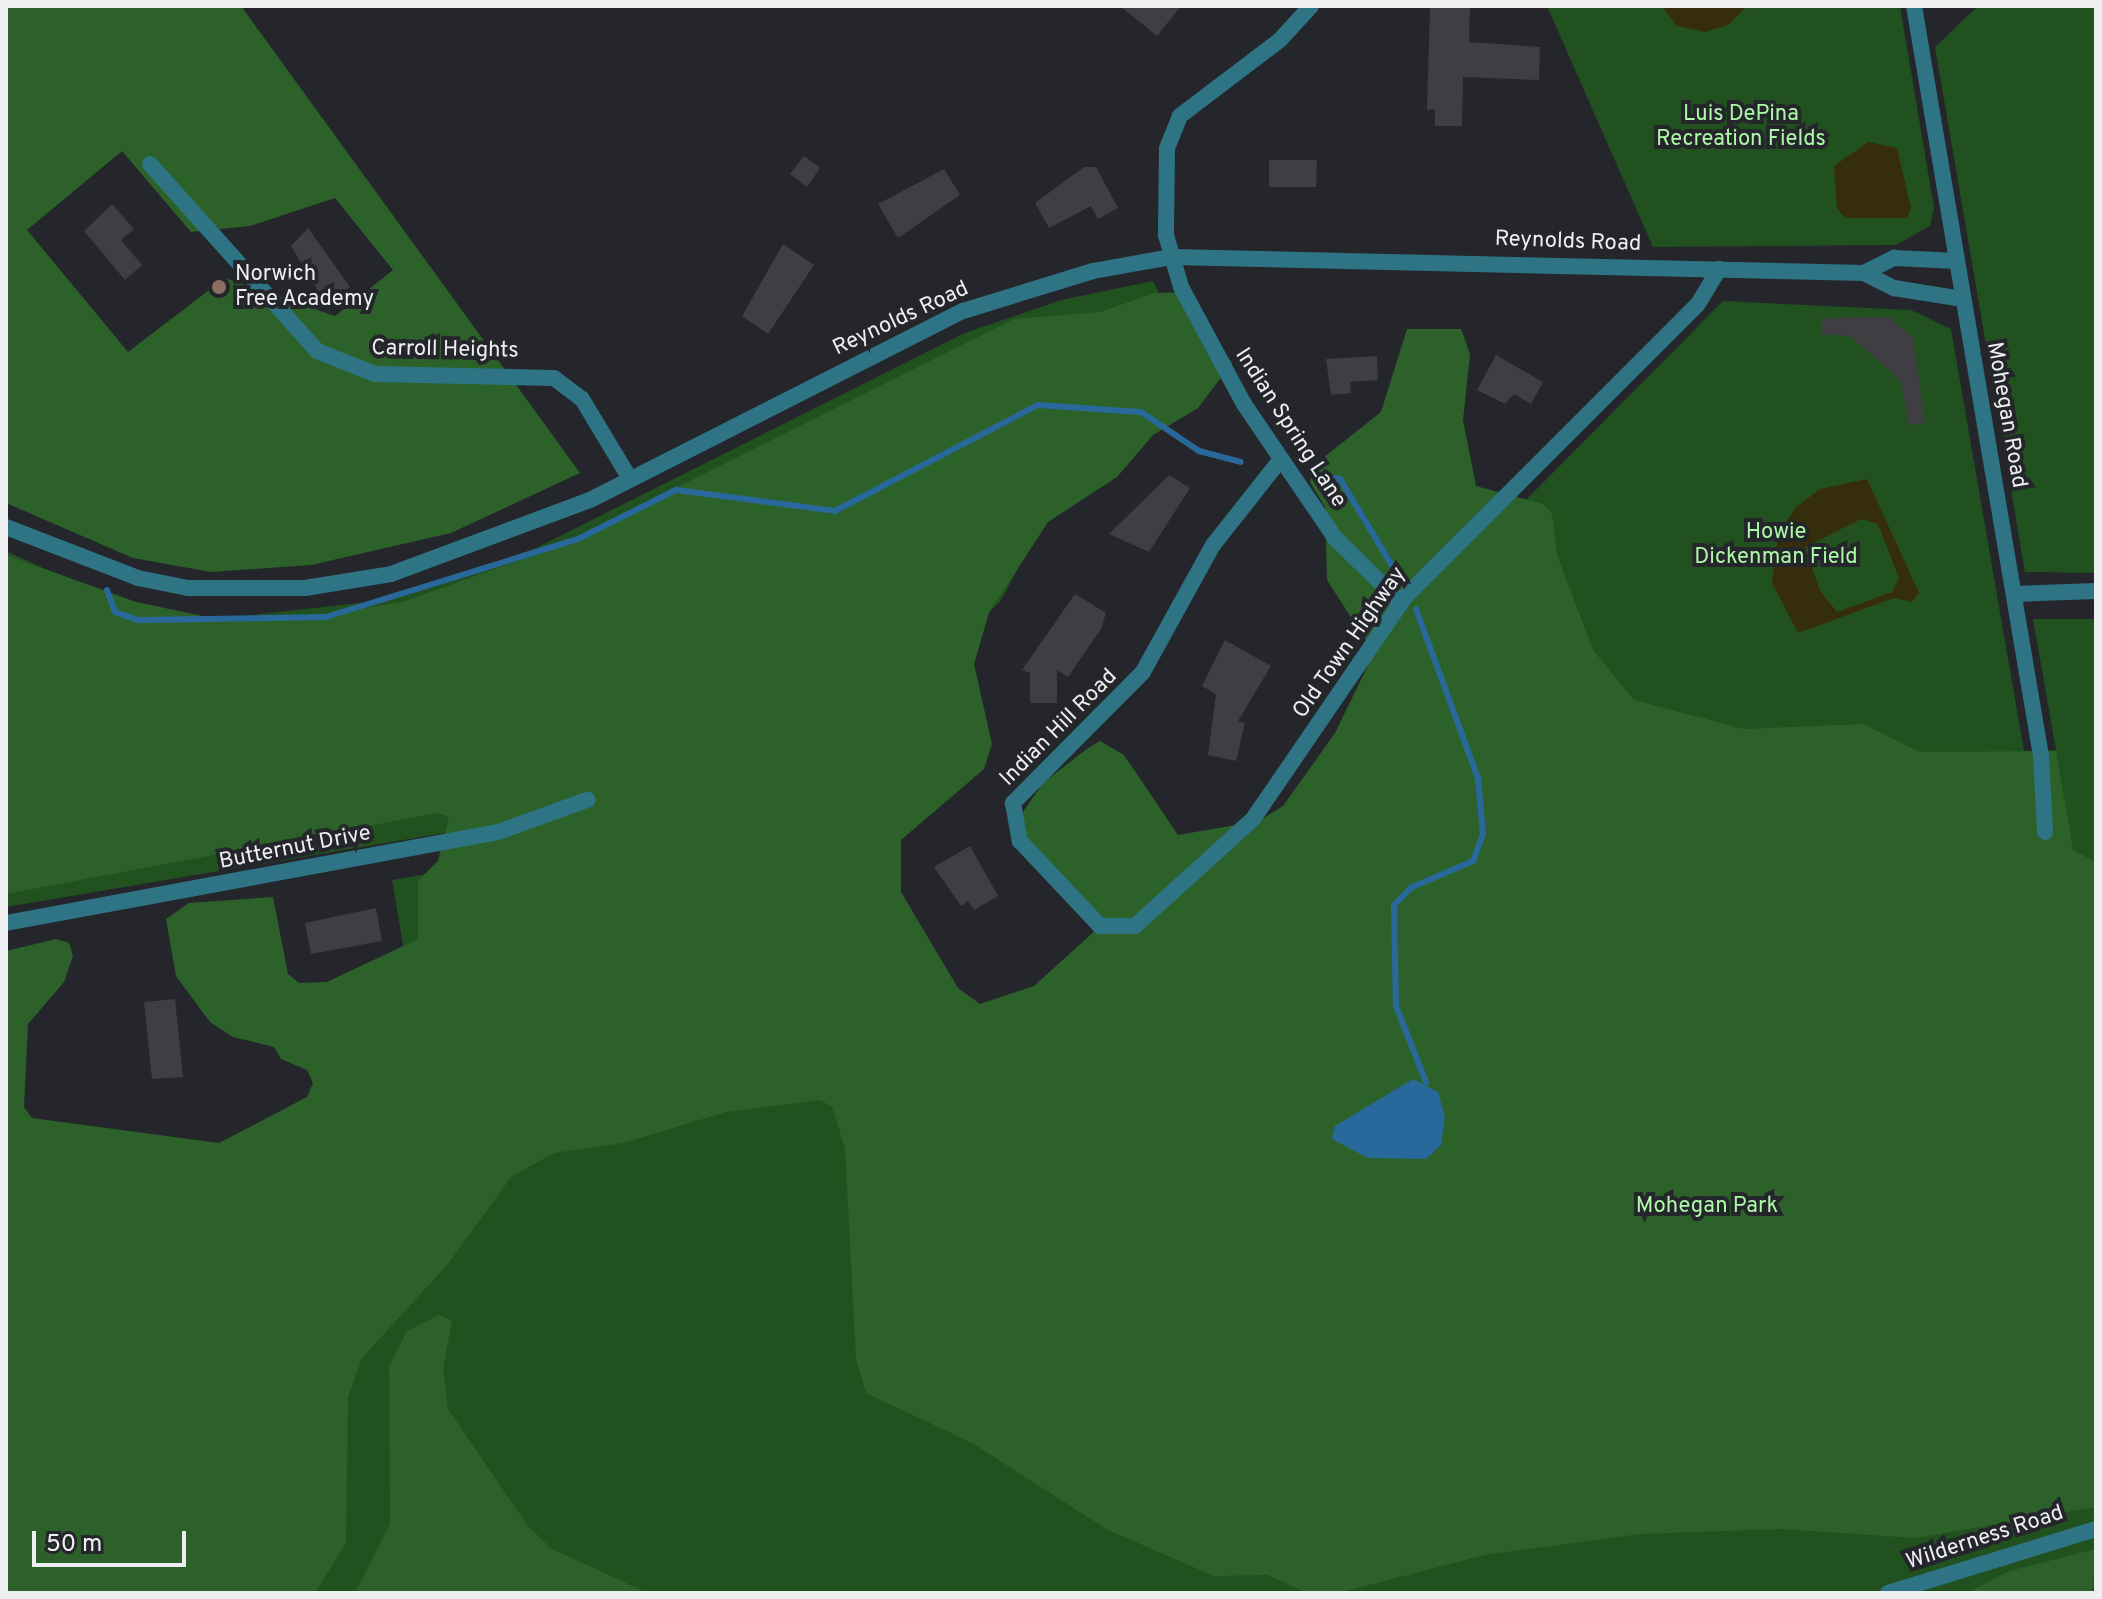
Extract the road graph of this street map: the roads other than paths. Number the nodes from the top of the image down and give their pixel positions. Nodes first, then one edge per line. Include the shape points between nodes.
1 (1311, 6) edge
2 (1914, 6) edge
3 (150, 164) dead end
4 (1171, 257) junction
5 (1957, 261) junction
6 (1719, 269) junction
7 (1864, 273) junction
8 (1963, 299) junction
9 (1281, 459) junction
10 (630, 479) junction
11 (6, 527) edge
12 (2096, 591) edge
13 (2014, 594) junction
14 (1401, 603) junction
15 (587, 800) dead end
16 (2045, 832) dead end
17 (6, 923) edge
18 (1115, 930) joint
19 (2096, 1529) edge
20 (1888, 1593) edge

1 - 4 street, Indian Spring Lane via 1280,40 1202,94 1174,127 1165,166
2 - 5 street, Mohegan Road
3 - 10 street, Carroll Heights via 317,351 375,374 554,378 582,399
4 - 6 street, Reynolds Road
4 - 9 street, Indian Spring Lane via 1191,308
4 - 10 street, Reynolds Road via 1093,271 963,311
5 - 7 street, Reynolds Road via 1894,258
5 - 8 street, Mohegan Road
6 - 7 street, Reynolds Road
6 - 14 street, Old Town Highway via 1698,304
7 - 8 street, Reynolds Road via 1887,286
8 - 13 street, Mohegan Road
9 - 14 street, Indian Spring Lane via 1343,548
9 - 18 street, Indian Hill Road via 1213,545 1143,672 1013,803 1020,841 1085,915
10 - 11 street, Reynolds Road via 448,558 305,588 162,584
12 - 13 street
13 - 16 street, Mohegan Road via 2041,756
14 - 18 street, Old Town Highway via 1253,819 1141,922
15 - 17 street, Butternut Drive via 498,832
19 - 20 street, Wilderness Road

